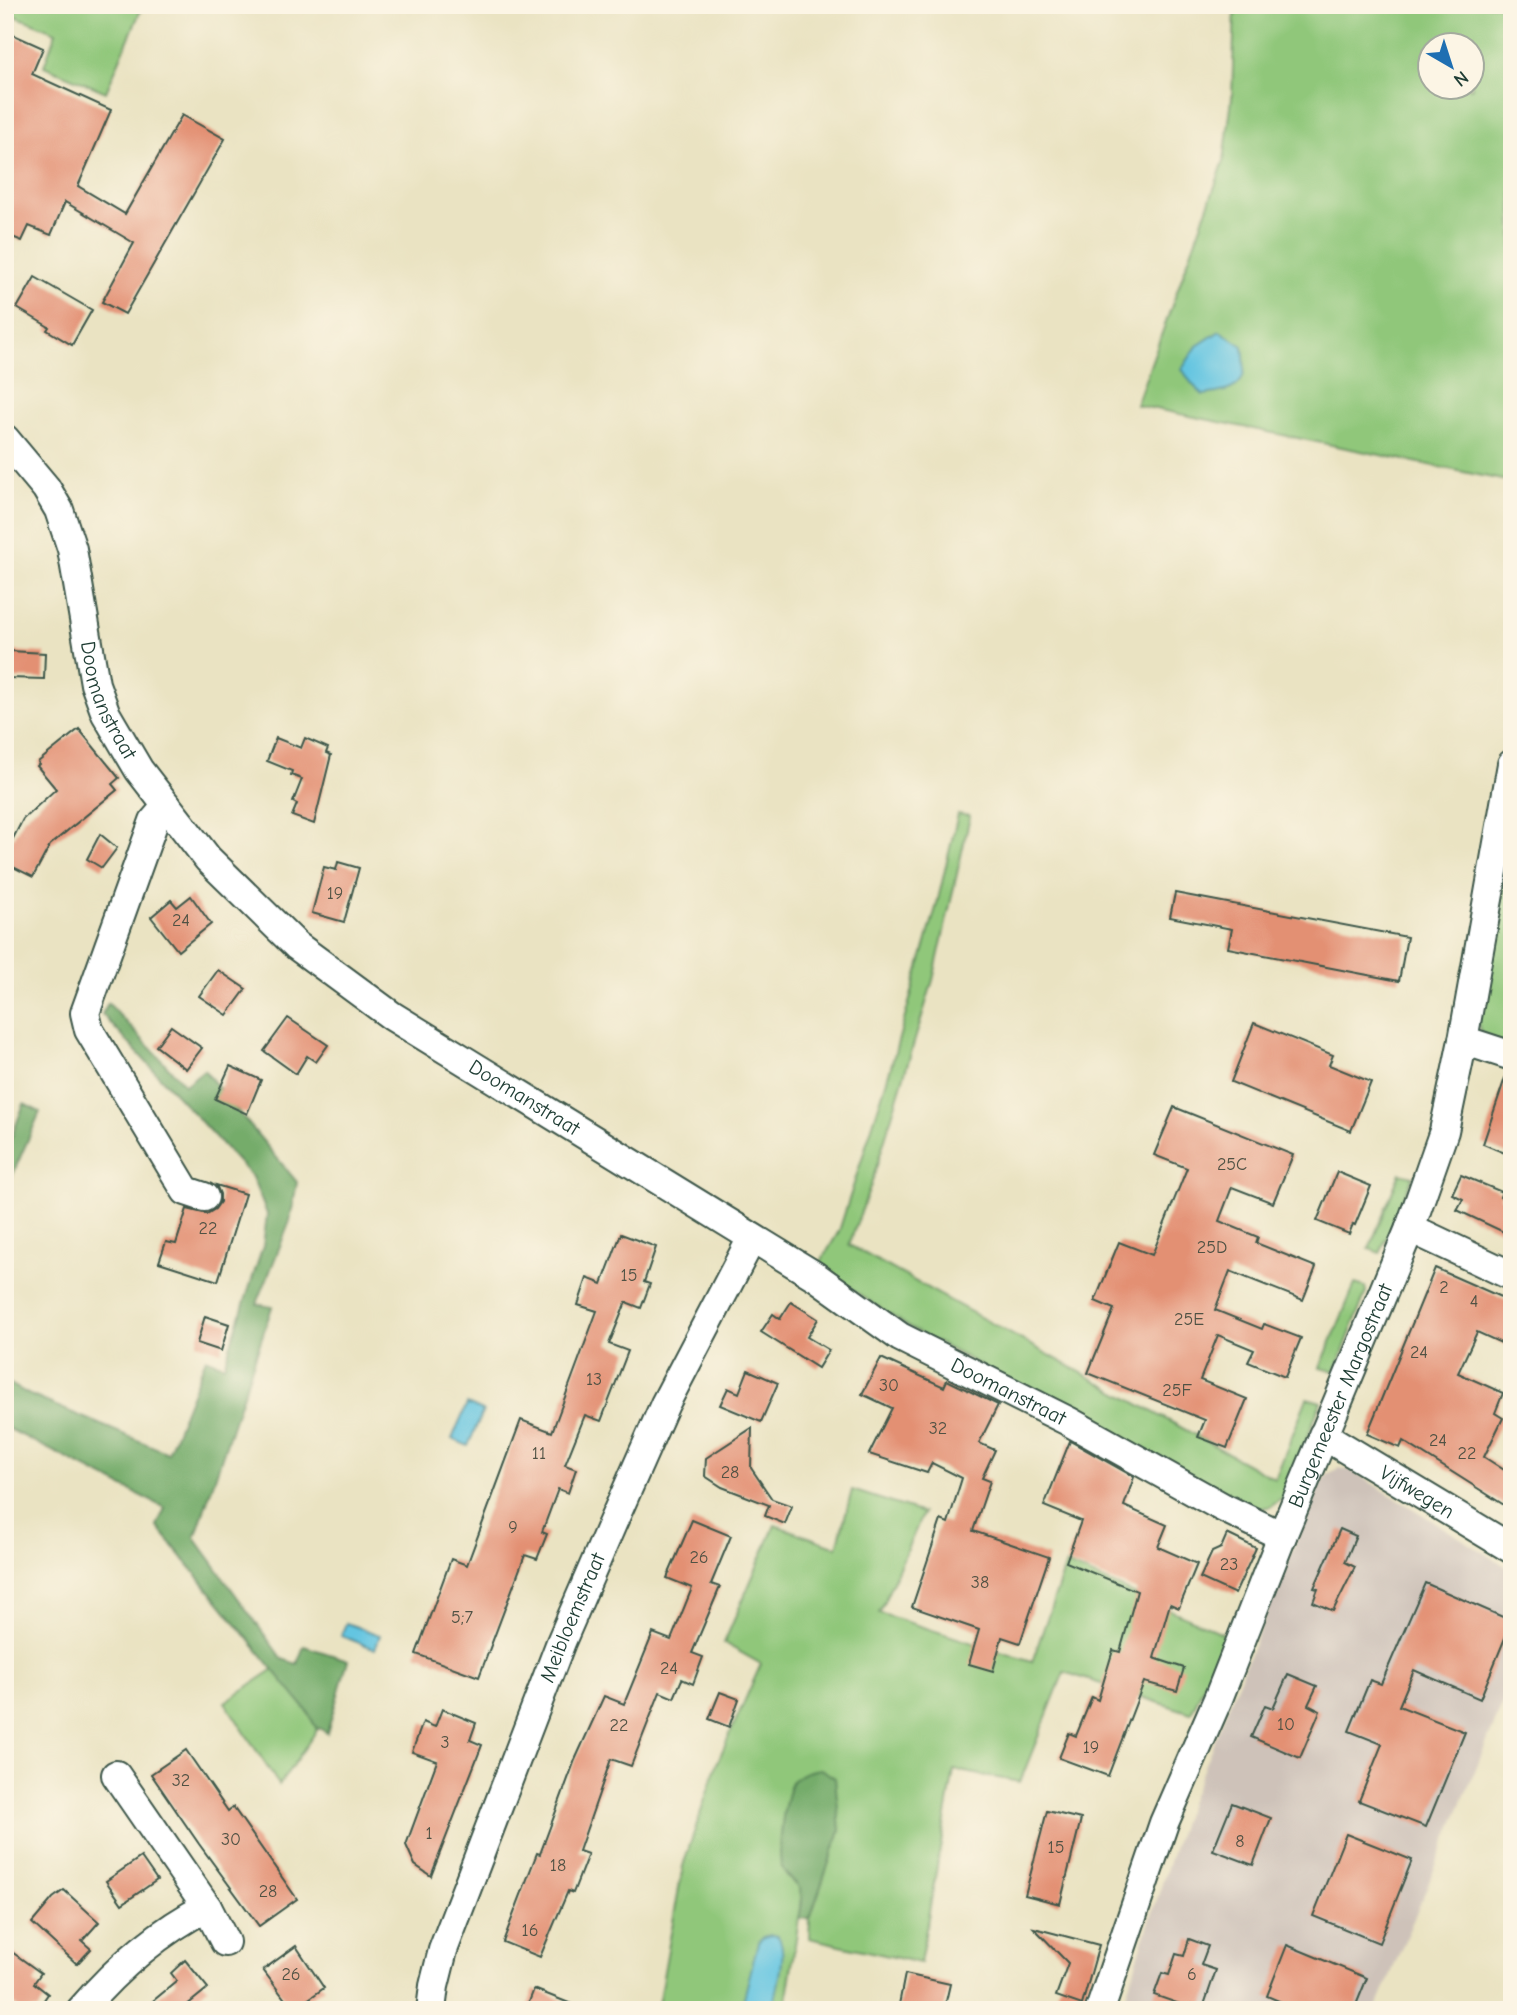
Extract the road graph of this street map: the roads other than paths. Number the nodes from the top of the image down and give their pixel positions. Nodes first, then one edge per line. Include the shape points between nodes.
1 (5, 439) edge
2 (1512, 764) edge
3 (167, 806) junction
4 (1463, 1040) junction
5 (1512, 1056) edge
6 (204, 1197) dead end
7 (1410, 1228) junction
8 (752, 1238) junction
9 (1512, 1276) edge
10 (1323, 1435) junction
11 (1282, 1535) junction
12 (1512, 1549) edge
13 (116, 1775) dead end
14 (207, 1907) junction
15 (225, 1942) dead end
16 (81, 2010) edge
17 (431, 2010) edge
18 (1100, 2010) edge

1 - 3 street, Doomanstraat via 59,510 72,549 95,684 106,714 139,770
2 - 4 street, Burgemeester Margostraat
3 - 6 street via 154,821 85,1013 89,1030 186,1191
3 - 8 street, Doomanstraat via 208,859 297,946 338,979
4 - 5 street
4 - 7 street, Burgemeester Margostraat via 1444,1131
7 - 9 street
7 - 10 street, Burgemeester Margostraat
8 - 11 street, Doomanstraat via 900,1337
8 - 17 street, Meibloemstraat via 665,1404 561,1642 443,1950
10 - 11 street, Burgemeester Margostraat
10 - 12 street, Vijfwegen
11 - 18 street, Burgemeester Margostraat via 1164,1823
13 - 14 street
14 - 15 street
14 - 16 street via 177,1922 118,1969

